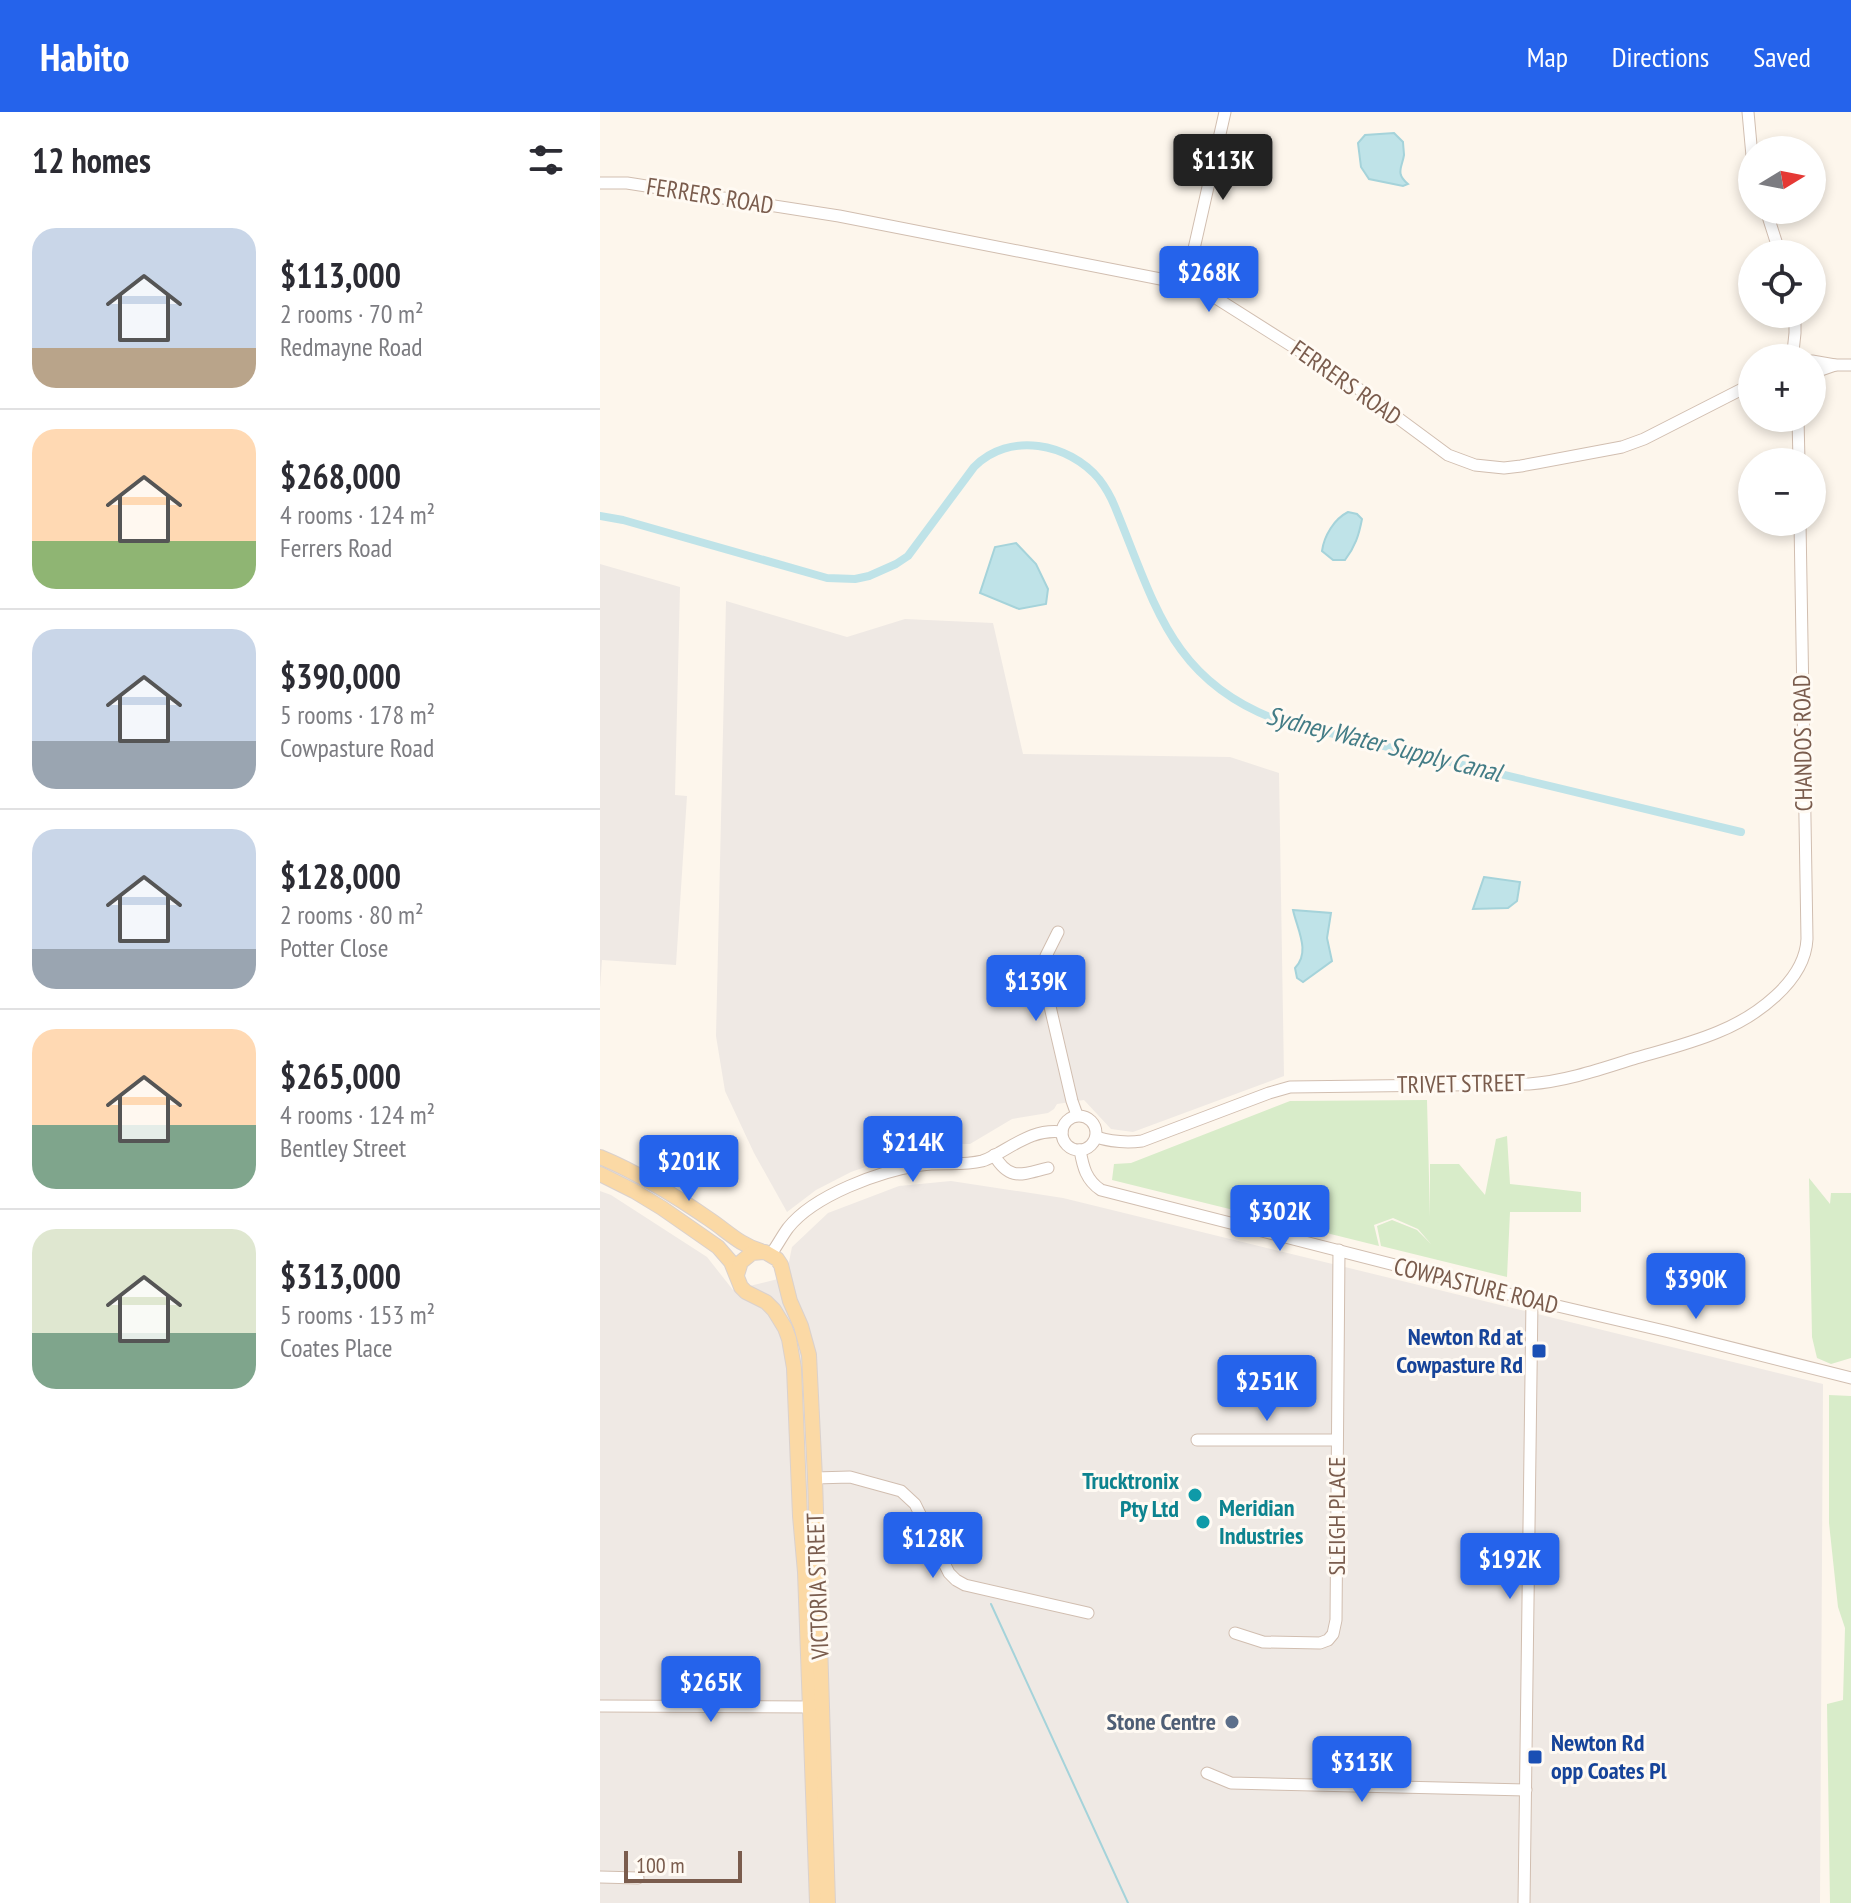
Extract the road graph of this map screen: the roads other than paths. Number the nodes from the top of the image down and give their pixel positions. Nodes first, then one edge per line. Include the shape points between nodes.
1 (1225, 112) edge
2 (1748, 112) edge
3 (1749, 136) edge
4 (600, 183) edge
5 (1186, 284) junction
6 (1826, 363) edge
7 (1835, 365) junction
8 (1851, 365) edge
9 (1826, 368) edge
10 (1738, 391) edge
11 (1800, 536) edge
12 (1058, 932) dead end
13 (1802, 963) joint
14 (1077, 1115) junction
15 (1062, 1132) junction
16 (1096, 1137) junction
17 (1080, 1150) junction
18 (994, 1155) junction
19 (600, 1157) edge
20 (1048, 1168) dead end
21 (600, 1174) edge
22 (1339, 1250) junction
23 (768, 1253) junction
24 (783, 1273) junction
25 (737, 1275) junction
26 (757, 1297) junction
27 (1532, 1300) junction
28 (1851, 1378) edge
29 (1197, 1440) dead end
30 (1337, 1440) junction
31 (815, 1478) junction
32 (1088, 1613) dead end
33 (1235, 1633) dead end
34 (1331, 1637) junction
35 (1342, 1647) dead end
36 (600, 1706) edge
37 (816, 1706) junction
38 (1207, 1773) dead end
39 (1526, 1790) junction
40 (600, 1877) edge
41 (638, 1878) dead end
42 (817, 1903) edge
43 (828, 1903) edge
44 (1524, 1903) edge

1 - 5 street
2 - 3 street
4 - 5 street, FERRERS ROAD via 839,216
5 - 10 street, FERRERS ROAD via 1352,384 1448,455 1475,465 1504,468 1622,447
6 - 7 street
7 - 8 street
7 - 9 street
11 - 13 street, CHANDOS ROAD via 1807,939
12 - 14 street via 1046,956 1045,985
13 - 16 street, TRIVET STREET via 1783,989 1729,1027 1576,1077 1529,1084 1290,1087 1142,1141
14 - 15 street
14 - 16 street via 1093,1122
15 - 17 street via 1065,1143
15 - 18 street via 1033,1134
16 - 17 street
17 - 22 street, COWPASTURE ROAD via 1087,1177 1101,1190
18 - 20 street via 1011,1172
18 - 23 street via 968,1163 895,1170 854,1184 802,1215
19 - 23 main road via 659,1186 740,1243
21 - 25 main road via 718,1247
22 - 27 street, COWPASTURE ROAD
22 - 30 street, SLEIGH PLACE
23 - 24 main road
23 - 25 main road via 746,1256
24 - 26 main road via 776,1291
24 - 31 main road, VICTORIA STREET via 809,1355
25 - 26 main road via 746,1292
26 - 37 main road, VICTORIA STREET via 780,1318 792,1352
27 - 28 street, COWPASTURE ROAD
27 - 39 street
29 - 30 street
30 - 34 street, SLEIGH PLACE via 1336,1620
31 - 32 street via 850,1477 901,1491 915,1504 949,1573 965,1585
31 - 37 main road, VICTORIA STREET
33 - 34 street via 1268,1643 1315,1644
34 - 35 street
36 - 37 street
37 - 42 main road, VICTORIA STREET
37 - 43 main road, VICTORIA STREET
38 - 39 street via 1231,1783
39 - 44 street
40 - 41 street

